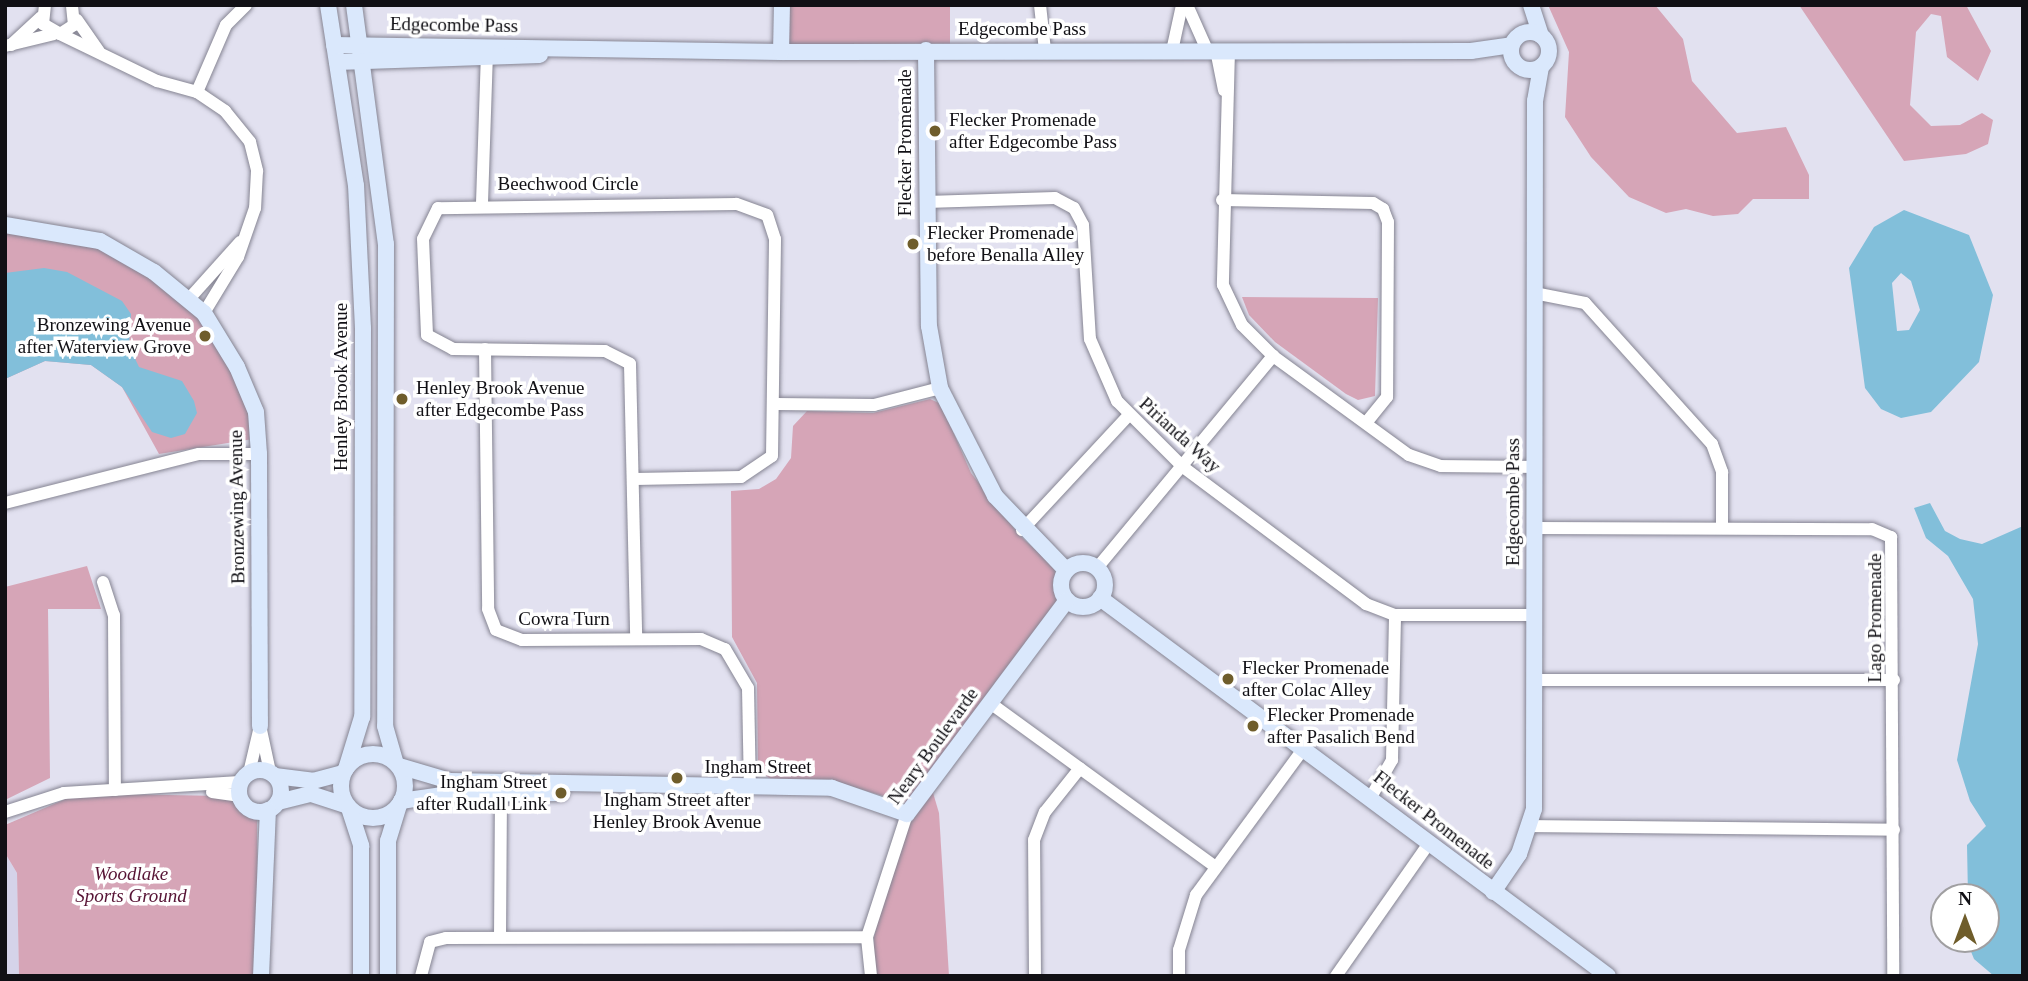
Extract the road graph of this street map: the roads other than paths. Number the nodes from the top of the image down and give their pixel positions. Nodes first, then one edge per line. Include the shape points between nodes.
1 (246, 5) edge
2 (328, 5) edge
3 (354, 5) edge
4 (782, 5) edge
5 (1040, 5) edge
6 (1184, 5) edge
7 (1526, 5) edge
8 (1531, 5) edge
9 (75, 10) edge
10 (43, 11) edge
11 (57, 34) junction
12 (1541, 35) junction
13 (8, 45) edge
14 (334, 45) junction
15 (926, 50) junction
16 (1045, 50) junction
17 (1217, 50) junction
18 (99, 51) junction
19 (1172, 51) junction
20 (487, 52) junction
21 (781, 52) junction
22 (1518, 52) junction
23 (362, 53) junction
24 (337, 62) junction
25 (1541, 67) junction
26 (197, 92) junction
27 (1535, 101) junction
28 (1222, 200) junction
29 (926, 202) junction
30 (482, 203) junction
31 (5, 225) edge
32 (240, 242) junction
33 (1534, 293) junction
34 (188, 300) junction
35 (204, 313) junction
36 (485, 349) junction
37 (1273, 356) junction
38 (940, 388) junction
39 (776, 404) junction
40 (1128, 416) junction
41 (1366, 423) junction
42 (259, 454) junction
43 (1183, 467) junction
44 (1534, 467) junction
45 (635, 479) junction
46 (5, 503) edge
47 (1534, 528) junction
48 (1722, 528) junction
49 (1022, 530) junction
50 (1097, 568) junction
51 (1066, 570) junction
52 (103, 582) dead end
53 (1100, 598) junction
54 (1067, 600) junction
55 (1395, 615) junction
56 (1534, 615) junction
57 (636, 638) junction
58 (1534, 680) junction
59 (1894, 680) junction
60 (990, 703) junction
61 (260, 726) junction
62 (1304, 748) junction
63 (397, 764) junction
64 (1080, 768) junction
65 (344, 771) junction
66 (273, 774) junction
67 (243, 783) junction
68 (501, 788) junction
69 (750, 788) junction
70 (116, 790) junction
71 (1371, 797) junction
72 (400, 804) junction
73 (266, 807) junction
74 (348, 807) junction
75 (5, 812) edge
76 (906, 814) junction
77 (1530, 826) junction
78 (1894, 830) junction
79 (1429, 843) junction
80 (1216, 867) junction
81 (1493, 892) junction
82 (500, 937) junction
83 (867, 937) junction
84 (261, 976) edge
85 (361, 976) edge
86 (388, 976) edge
87 (421, 976) edge
88 (871, 976) edge
89 (1035, 976) edge
90 (1179, 976) edge
91 (1336, 976) edge
92 (1608, 976) edge
93 (1893, 976) edge

1 - 26 street via 226,25
2 - 14 street, Henley Brook Avenue
3 - 23 street
4 - 21 street
5 - 16 street
6 - 17 street
6 - 19 street
7 - 22 street
8 - 12 street
9 - 11 street
9 - 18 street
10 - 11 street
10 - 13 street
11 - 13 street
11 - 18 street
12 - 22 street
12 - 25 street, Edgecombe Pass via 1549,51
14 - 23 street, Edgecombe Pass
14 - 24 street, Henley Brook Avenue
15 - 16 street, Edgecombe Pass
15 - 21 street, Edgecombe Pass
15 - 29 street, Flecker Promenade
16 - 19 street, Edgecombe Pass
17 - 19 street, Edgecombe Pass
17 - 22 street, Edgecombe Pass
17 - 28 street via 1224,90
18 - 26 street via 157,81
20 - 21 street, Edgecombe Pass
20 - 23 street, Edgecombe Pass
20 - 30 street
22 - 25 street
22 - 27 street, Edgecombe Pass
23 - 24 street, Edgecombe Pass
23 - 63 street via 386,244 385,726
24 - 65 street, Henley Brook Avenue via 356,185 363,329 362,717
25 - 27 street, Edgecombe Pass
26 - 32 street via 225,111 250,142 255,208
27 - 33 street, Edgecombe Pass
28 - 37 street via 1223,285 1242,325
28 - 41 street via 1373,203 1383,209 1388,222 1388,397
29 - 38 street, Flecker Promenade via 929,326
29 - 40 street, Pirianda Way via 1055,198 1074,208 1083,225 1090,339
30 - 36 street, Beechwood Circle via 438,208 424,226 423,325 438,344
30 - 39 street, Beechwood Circle via 736,204 762,210 775,239
31 - 34 street, Bronzewing Avenue via 100,242
32 - 34 street
32 - 35 street via 239,257
33 - 44 street, Edgecombe Pass
33 - 48 street via 1585,303 1712,444 1722,472
34 - 35 street, Bronzewing Avenue
35 - 42 street, Bronzewing Avenue via 256,412
36 - 45 street, Beechwood Circle via 621,355 634,384
36 - 57 street, Cowra Turn via 491,623 511,639
37 - 41 street
37 - 43 street
38 - 39 street via 874,405
38 - 49 street, Flecker Promenade via 968,451
39 - 45 street, Beechwood Circle via 772,456 755,471
40 - 43 street, Pirianda Way
40 - 49 street
41 - 44 street via 1409,455 1441,466
42 - 46 street via 198,454
42 - 61 street, Bronzewing Avenue
43 - 50 street
43 - 55 street, Pirianda Way via 1366,604
44 - 47 street, Edgecombe Pass
45 - 57 street, Beechwood Circle
47 - 48 street, Lago Promenade
47 - 56 street, Edgecombe Pass
48 - 59 street, Lago Promenade via 1872,528 1891,537
49 - 51 street, Flecker Promenade
50 - 51 street via 1084,563
50 - 53 street via 1105,586
51 - 54 street via 1061,589
52 - 70 street via 114,615
53 - 54 street via 1088,606
53 - 62 street, Flecker Promenade
54 - 60 street, Neary Boulevarde
55 - 56 street, Pirianda Way
55 - 71 street via 1392,760
56 - 58 street, Edgecombe Pass
57 - 69 street, Cowra Turn via 701,639 725,649 742,667 748,688
58 - 59 street
58 - 77 street, Edgecombe Pass
59 - 78 street, Lago Promenade
60 - 64 street
60 - 76 street, Neary Boulevarde
61 - 66 street, Bronzewing Avenue
61 - 67 street, Bronzewing Avenue
62 - 71 street, Flecker Promenade
62 - 80 street
63 - 65 street via 369,754
63 - 68 street, Ingham Street via 431,778
63 - 72 street via 405,783
64 - 80 street
64 - 89 street via 1045,811 1034,840
65 - 66 street via 313,781
65 - 74 street
66 - 67 street
66 - 73 street
67 - 70 street via 187,790
67 - 73 street
68 - 69 street, Ingham Street
68 - 72 street, Ingham Street
68 - 82 street
69 - 76 street, Ingham Street via 832,788
70 - 75 street via 64,793
71 - 79 street, Flecker Promenade
72 - 74 street via 369,818
72 - 86 street via 388,841
73 - 74 street via 311,794
73 - 84 street via 261,850
74 - 85 street via 361,846
76 - 83 street, Neary Boulevarde
77 - 78 street
77 - 81 street, Edgecombe Pass
78 - 93 street, Lago Promenade
79 - 81 street, Flecker Promenade
79 - 91 street
80 - 90 street via 1196,895 1180,950
81 - 92 street, Flecker Promenade
82 - 83 street
82 - 87 street via 438,938 425,952
83 - 88 street, Neary Boulevarde

